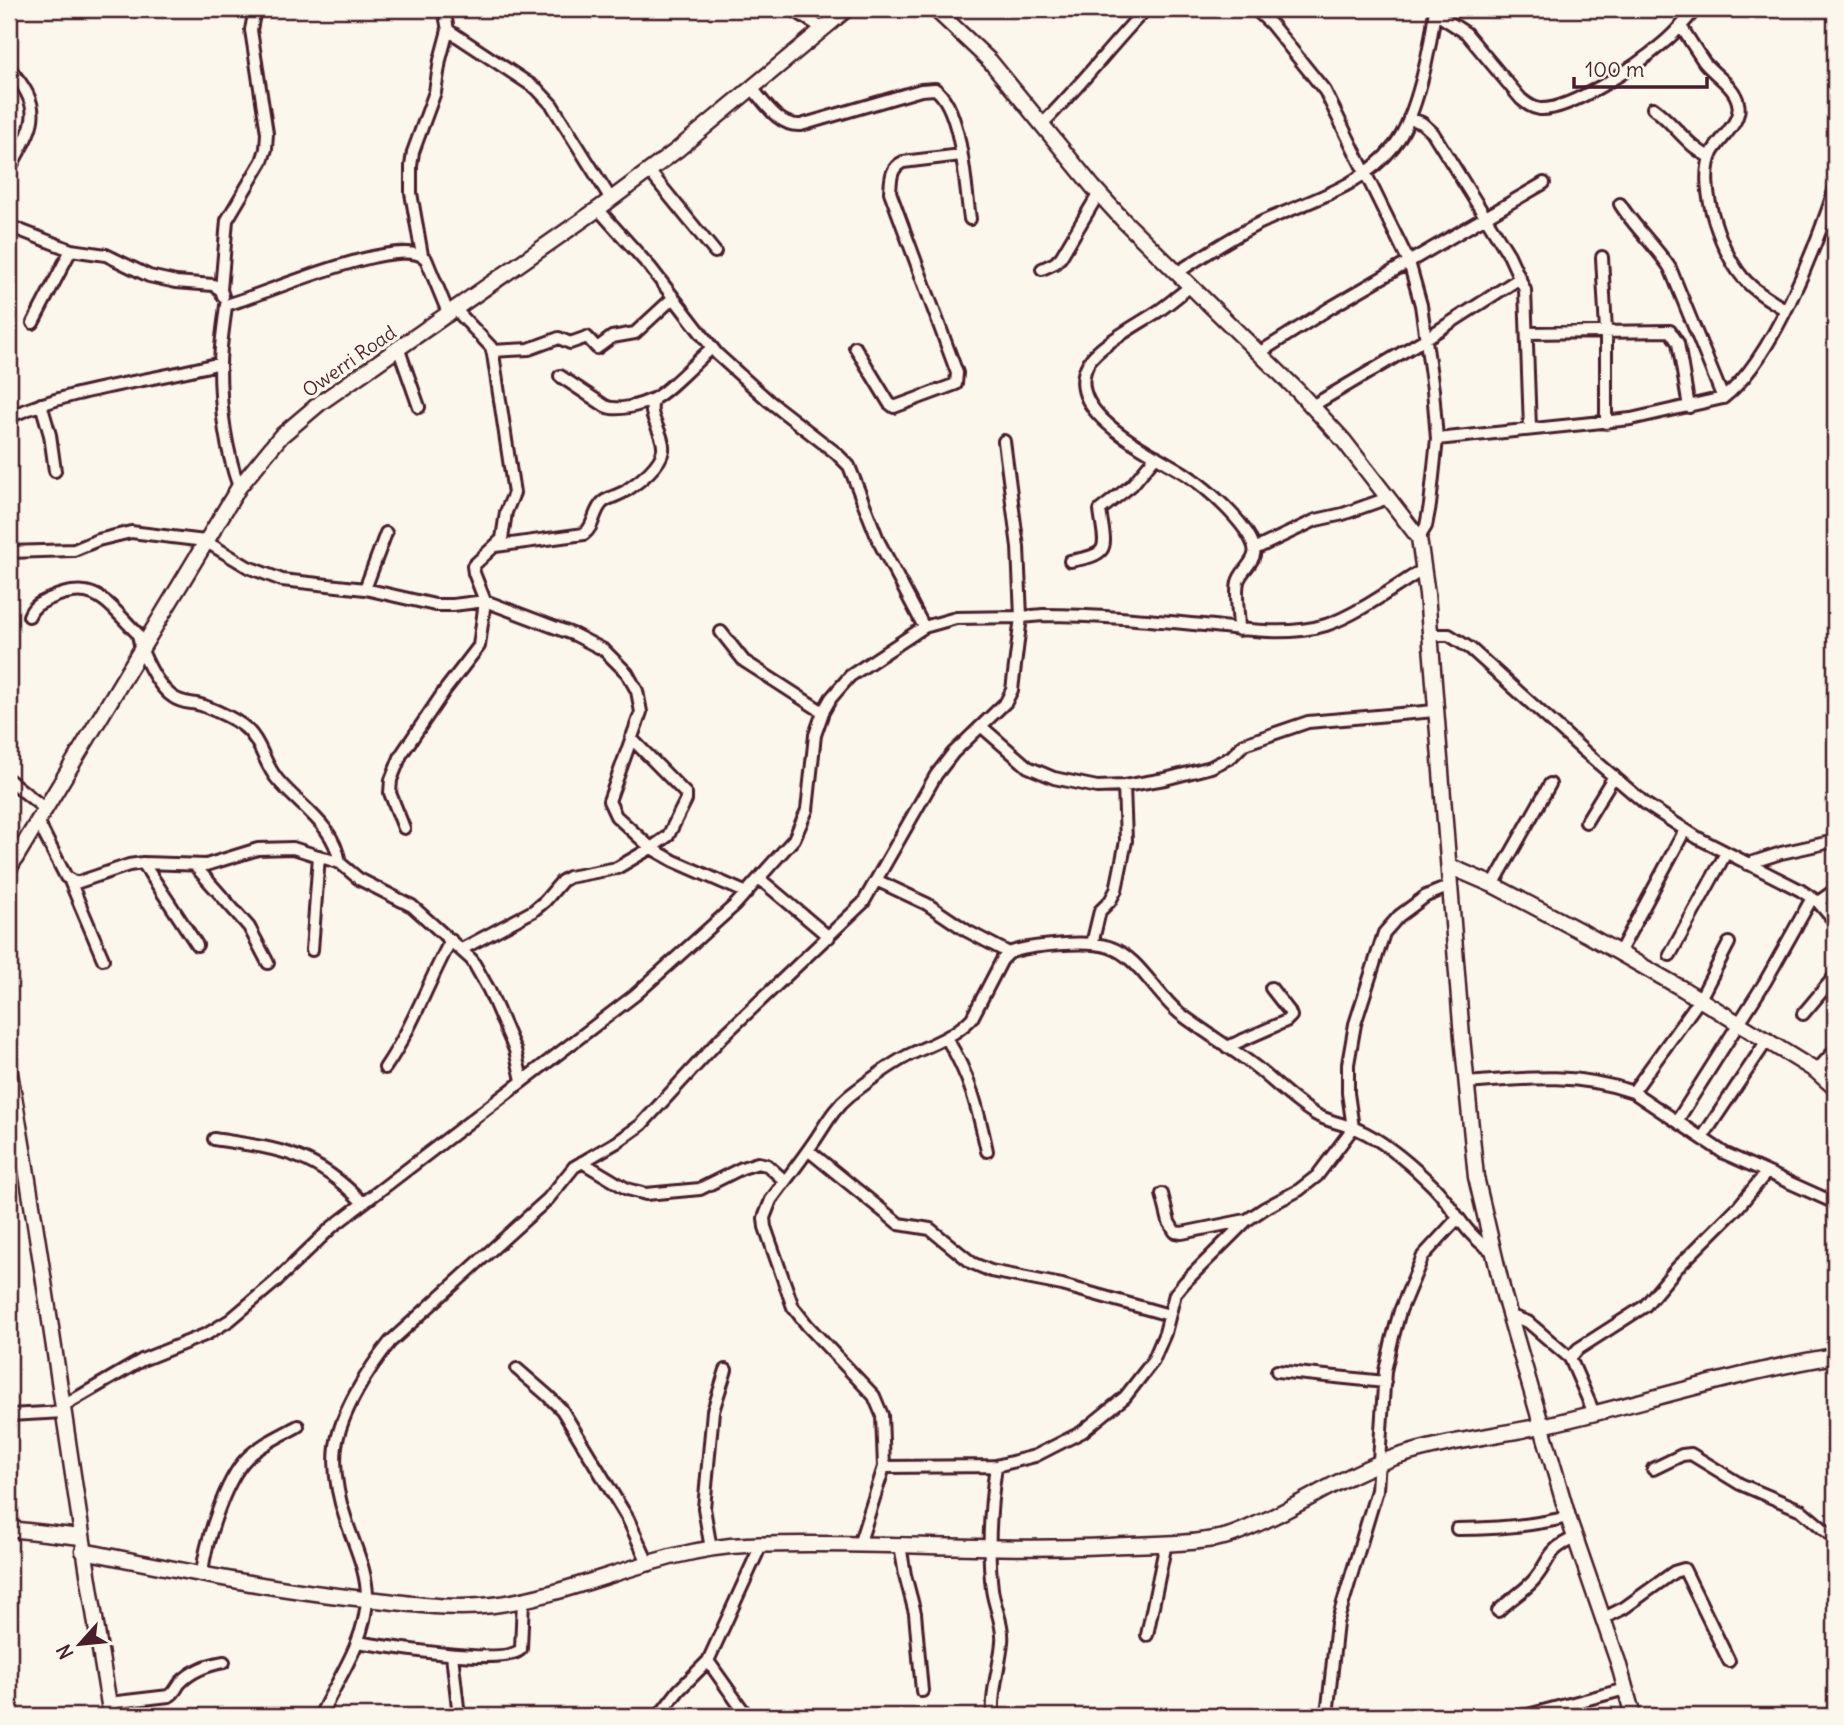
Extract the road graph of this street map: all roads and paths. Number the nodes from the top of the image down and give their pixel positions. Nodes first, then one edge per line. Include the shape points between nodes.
1 (255, 9) edge
2 (443, 9) edge
3 (792, 9) edge
4 (847, 9) edge
5 (935, 9) edge
6 (1146, 9) edge
7 (1255, 9) edge
8 (1677, 9) edge
9 (1696, 9) edge
10 (1435, 11) edge
11 (1683, 23) junction
12 (822, 28) junction
13 (448, 30) junction
14 (9, 68) edge
15 (752, 88) junction
16 (1653, 108) dead end
17 (1409, 118) junction
18 (1042, 124) junction
19 (961, 155) junction
20 (1710, 158) junction
21 (9, 170) edge
22 (649, 171) junction
23 (1366, 172) junction
24 (1544, 183) dead end
25 (1835, 188) edge
26 (1099, 193) junction
27 (611, 200) junction
28 (1620, 204) dead end
29 (598, 209) junction
30 (1485, 217) junction
31 (970, 219) dead end
32 (9, 226) edge
33 (71, 250) junction
34 (715, 252) dead end
35 (422, 255) junction
36 (1602, 257) dead end
37 (1409, 262) junction
38 (1042, 268) dead end
39 (1178, 272) junction
40 (1520, 278) junction
41 (1191, 286) junction
42 (221, 290) junction
43 (673, 298) junction
44 (226, 305) junction
45 (1786, 310) junction
46 (452, 312) junction
47 (33, 323) dead end
48 (1606, 331) junction
49 (1528, 333) junction
50 (1425, 339) junction
51 (855, 347) dead end
52 (712, 348) junction
53 (399, 349) junction
54 (492, 351) junction
55 (1259, 353) junction
56 (220, 363) junction
57 (560, 376) dead end
58 (1723, 398) junction
59 (654, 399) junction
60 (41, 404) junction
61 (1312, 406) junction
62 (419, 407) dead end
63 (1689, 407) junction
64 (9, 417) edge
65 (1606, 423) junction
66 (1530, 428) junction
67 (1437, 439) junction
68 (1004, 441) dead end
69 (1156, 456) junction
70 (55, 471) dead end
71 (239, 488) junction
72 (1388, 498) junction
73 (386, 533) dead end
74 (1419, 538) junction
75 (205, 541) junction
76 (496, 546) junction
77 (1255, 549) junction
78 (9, 552) edge
79 (1070, 561) dead end
80 (1424, 569) junction
81 (365, 589) junction
82 (485, 601) junction
83 (29, 616) dead end
84 (1021, 617) junction
85 (924, 627) junction
86 (1239, 630) junction
87 (721, 632) dead end
88 (1431, 635) junction
89 (141, 650) junction
90 (1435, 711) junction
91 (823, 712) junction
92 (982, 727) junction
93 (631, 738) junction
94 (1614, 776) junction
95 (9, 780) edge
96 (1550, 784) dead end
97 (1124, 786) junction
98 (41, 814) junction
99 (1586, 822) dead end
100 (404, 828) dead end
101 (1685, 830) junction
102 (1835, 841) edge
103 (651, 848) junction
104 (14, 849) edge
105 (1726, 853) junction
106 (319, 856) junction
107 (144, 863) junction
108 (340, 863) junction
109 (1747, 864) junction
110 (195, 866) junction
111 (1449, 866) junction
112 (9, 869) edge
113 (760, 879) junction
114 (876, 880) junction
115 (70, 881) junction
116 (1493, 885) junction
117 (1450, 886) junction
118 (1835, 890) edge
119 (747, 893) junction
120 (1815, 900) junction
121 (1835, 922) edge
122 (829, 937) junction
123 (451, 940) junction
124 (1729, 943) dead end
125 (1092, 944) junction
126 (197, 945) dead end
127 (462, 949) junction
128 (312, 950) dead end
129 (1009, 953) junction
130 (1619, 953) junction
131 (1670, 955) dead end
132 (103, 959) dead end
133 (268, 963) dead end
134 (1835, 976) edge
135 (1271, 988) dead end
136 (1700, 999) junction
137 (1803, 1014) dead end
138 (1740, 1023) junction
139 (947, 1039) junction
140 (1768, 1039) junction
141 (1227, 1047) junction
142 (1835, 1050) edge
143 (9, 1068) edge
144 (385, 1068) dead end
145 (1816, 1071) junction
146 (522, 1080) junction
147 (1467, 1083) junction
148 (1835, 1088) edge
149 (1633, 1092) junction
150 (1677, 1121) junction
151 (1353, 1128) junction
152 (1702, 1138) junction
153 (214, 1139) dead end
154 (808, 1150) junction
155 (987, 1152) dead end
156 (582, 1162) junction
157 (1766, 1173) junction
158 (785, 1181) junction
159 (1162, 1194) dead end
160 (362, 1202) junction
161 (1835, 1203) edge
162 (1458, 1218) junction
163 (1247, 1220) junction
164 (1492, 1251) junction
165 (1169, 1315) junction
166 (1511, 1317) junction
167 (1835, 1356) edge
168 (1570, 1358) junction
169 (517, 1369) dead end
170 (726, 1370) dead end
171 (1277, 1371) dead end
172 (1385, 1382) junction
173 (63, 1409) junction
174 (1594, 1413) junction
175 (9, 1415) edge
176 (298, 1426) dead end
177 (1543, 1426) junction
178 (1380, 1463) junction
179 (996, 1466) junction
180 (884, 1467) junction
181 (1653, 1469) dead end
182 (1569, 1517) junction
183 (9, 1529) edge
184 (1457, 1529) dead end
185 (1576, 1538) junction
186 (1835, 1539) edge
187 (82, 1544) junction
188 (1166, 1544) junction
189 (761, 1545) junction
190 (859, 1545) junction
191 (900, 1545) junction
192 (989, 1547) junction
193 (711, 1549) junction
194 (649, 1565) junction
195 (202, 1574) junction
196 (367, 1600) junction
197 (523, 1600) junction
198 (1498, 1611) dead end
199 (1602, 1619) junction
200 (1147, 1635) dead end
201 (357, 1642) junction
202 (452, 1655) junction
203 (708, 1661) junction
204 (1729, 1661) dead end
205 (224, 1662) dead end
206 (1626, 1689) junction
207 (922, 1691) dead end
208 (110, 1710) edge
209 (320, 1716) edge
210 (459, 1716) edge
211 (659, 1716) edge
212 (747, 1716) edge
213 (993, 1716) edge
214 (1326, 1716) edge
215 (1524, 1716) edge
216 (1633, 1716) edge

1 - 42 street via 251,30 267,149 227,220
2 - 13 street
3 - 12 street
4 - 12 main road, Owerri Road
5 - 18 main road via 972,41
6 - 18 street
7 - 23 street via 1325,92
8 - 11 street
9 - 11 street
10 - 11 street via 1466,33 1521,99 1541,109 1585,95 1661,45
10 - 17 street
11 - 20 street via 1706,63 1739,105
12 - 15 main road, Owerri Road
13 - 27 street via 537,89 552,105
13 - 35 street via 435,92 411,166
14 - 21 street via 26,91 35,115
15 - 19 street via 790,126 934,89 941,93 956,124
15 - 22 main road, Owerri Road
16 - 20 street
17 - 23 street via 1393,146
17 - 30 street via 1433,134
18 - 26 main road
19 - 31 street
19 - 51 street via 896,165 890,192 957,373 956,384 894,407
20 - 45 street via 1709,203 1729,260 1745,281
22 - 27 main road, Owerri Road
22 - 34 street
23 - 37 street
23 - 39 street via 1319,200 1234,236
24 - 30 street
25 - 45 street
26 - 38 street via 1061,257
26 - 39 main road
27 - 29 main road, Owerri Road
28 - 58 street via 1670,268
29 - 43 street
29 - 46 main road, Owerri Road
30 - 37 street
30 - 40 street
32 - 33 street
33 - 42 street via 106,255 149,275
33 - 47 street
35 - 44 street via 393,252 360,259
35 - 46 street
36 - 48 street
37 - 50 street
37 - 55 street
39 - 41 main road
40 - 49 street
40 - 50 street
41 - 55 main road
41 - 69 street via 1089,360 1083,377 1090,406 1116,431
42 - 44 street
43 - 52 street
43 - 54 street via 635,333 612,337 597,348 587,337 570,343 559,338 520,351
44 - 56 street
45 - 58 street via 1754,363
46 - 53 main road, Owerri Road
46 - 54 street
48 - 49 street
48 - 63 street via 1670,331 1678,343
48 - 65 street
49 - 66 street
50 - 61 street
50 - 67 street
52 - 59 street
52 - 85 street via 849,466 879,542
53 - 62 street
53 - 71 main road, Owerri Road via 298,420
54 - 76 street via 514,493
55 - 61 main road
56 - 60 street
56 - 71 street via 227,448
57 - 59 street via 612,410
58 - 63 street
59 - 76 street via 652,411 663,453 649,472 602,503 590,529 584,534
60 - 64 street
60 - 70 street
61 - 72 main road
63 - 65 street
65 - 66 street
66 - 67 street
67 - 74 street via 1430,505
68 - 84 street via 1018,547
69 - 77 street via 1189,476 1223,507
69 - 79 street via 1132,485 1100,510 1102,553
71 - 75 main road, Owerri Road
72 - 74 main road
72 - 77 street via 1315,520
73 - 81 street
74 - 80 main road
75 - 78 street via 131,532 74,550
75 - 81 street via 248,567 282,580
75 - 89 main road, Owerri Road
76 - 82 street via 473,566
77 - 86 street via 1238,581
80 - 86 street via 1328,624 1279,631
80 - 88 main road
81 - 82 street via 435,605
82 - 93 street via 575,635 617,661 628,673 640,702
82 - 100 street via 479,646 401,755 391,780 390,793
83 - 89 street via 40,603 61,594 81,591 101,596 137,633
84 - 85 street via 956,618
84 - 86 street via 1072,615
84 - 92 street via 1012,690
85 - 91 street via 850,676
87 - 91 street via 744,661
88 - 90 main road
88 - 94 street via 1449,635 1471,649
89 - 98 main road, Owerri Road
89 - 108 street via 172,697 201,705 245,727 279,781 319,819 335,843
90 - 97 street via 1308,722 1244,744 1211,767
90 - 111 main road
91 - 113 street via 815,735 807,810 794,839
92 - 97 street via 1028,767 1054,778 1097,787
92 - 114 street via 936,775
93 - 103 street via 609,801 616,816
93 - 103 street via 686,794 668,836
94 - 99 street
94 - 101 street
95 - 98 street
96 - 116 street
97 - 125 street via 1126,841 1116,890 1100,911
98 - 104 main road, Owerri Road
98 - 115 street
101 - 105 street
101 - 130 street
102 - 109 street
103 - 119 street
103 - 127 street via 618,868 569,877 533,911
104 - 112 main road, Owerri Road
105 - 109 street
105 - 131 street
106 - 108 street
106 - 110 street via 293,848 258,849
106 - 128 street
107 - 110 street
107 - 115 street
107 - 126 street
108 - 123 street via 359,879 404,900
109 - 120 street
110 - 133 street via 249,927
111 - 116 main road
111 - 117 main road
113 - 119 street
113 - 122 street
114 - 122 street via 863,903
114 - 129 street via 928,904
115 - 132 street
116 - 130 main road
117 - 147 main road
117 - 151 street via 1426,896 1384,933 1355,1024 1348,1064
118 - 120 street
119 - 146 street via 635,995
120 - 121 street
120 - 138 street
122 - 156 street via 722,1037 641,1125
123 - 127 street
123 - 144 street via 411,1026
124 - 136 street
125 - 129 street
125 - 141 street via 1125,955 1174,1009
127 - 146 street via 489,990 515,1050
129 - 139 street via 972,1018
130 - 136 main road
134 - 137 street
135 - 141 street via 1291,1016
136 - 138 main road
136 - 149 street
138 - 140 main road
138 - 150 street
139 - 154 street via 907,1056 848,1097
139 - 155 street via 976,1100
140 - 145 main road
140 - 152 street
141 - 151 street via 1314,1113
142 - 145 street
143 - 173 main road
145 - 148 main road
146 - 160 street
147 - 149 street via 1580,1078
147 - 164 main road via 1473,1161
149 - 150 street
150 - 152 street
151 - 162 street via 1430,1182
151 - 163 street via 1317,1176
152 - 157 street
153 - 160 street via 282,1150 321,1167
154 - 158 street
154 - 165 street via 899,1224 930,1229 972,1263
156 - 158 street via 627,1189 646,1194 700,1189 758,1163
156 - 196 street via 548,1199 390,1342 344,1418 336,1445 339,1496 359,1553
157 - 161 street
157 - 168 street via 1645,1306
158 - 180 street via 764,1218 787,1294 807,1325 874,1396 882,1415
159 - 163 street via 1175,1232
160 - 173 street via 230,1320 142,1360
162 - 164 street via 1464,1229
162 - 172 street via 1417,1268 1397,1321
163 - 165 street via 1175,1294
164 - 166 main road
165 - 179 street via 1153,1361 1125,1398 1083,1432 1035,1456
166 - 168 street via 1528,1322
166 - 177 main road
167 - 174 main road via 1701,1384
168 - 174 street
169 - 194 street via 562,1410 628,1519
170 - 193 street via 713,1411 704,1508
171 - 172 street
172 - 178 street
173 - 175 street
173 - 187 main road
174 - 177 main road
176 - 195 street via 243,1463 218,1511 206,1544
177 - 178 main road via 1420,1450
177 - 182 main road
178 - 188 main road via 1236,1534
178 - 214 street via 1374,1503 1337,1623
179 - 180 street
179 - 192 street
180 - 190 street
181 - 186 street via 1691,1454 1740,1484 1801,1510
182 - 184 street via 1542,1524
182 - 185 main road
183 - 187 main road
185 - 198 street via 1552,1551 1534,1580
185 - 199 main road
187 - 195 main road
187 - 208 main road
188 - 192 main road
188 - 200 street
189 - 190 main road
189 - 193 main road
189 - 203 street
190 - 191 main road
191 - 192 main road
191 - 207 street via 915,1613
192 - 213 street via 1002,1634
193 - 194 main road
194 - 197 main road
195 - 196 main road via 287,1591
196 - 197 main road via 460,1607
196 - 201 street
197 - 202 street via 518,1653
199 - 204 street via 1684,1569
199 - 206 main road
201 - 202 street
201 - 209 street
202 - 210 street
203 - 211 street
203 - 212 street
205 - 208 street via 188,1675 174,1694
206 - 215 street
206 - 216 main road

